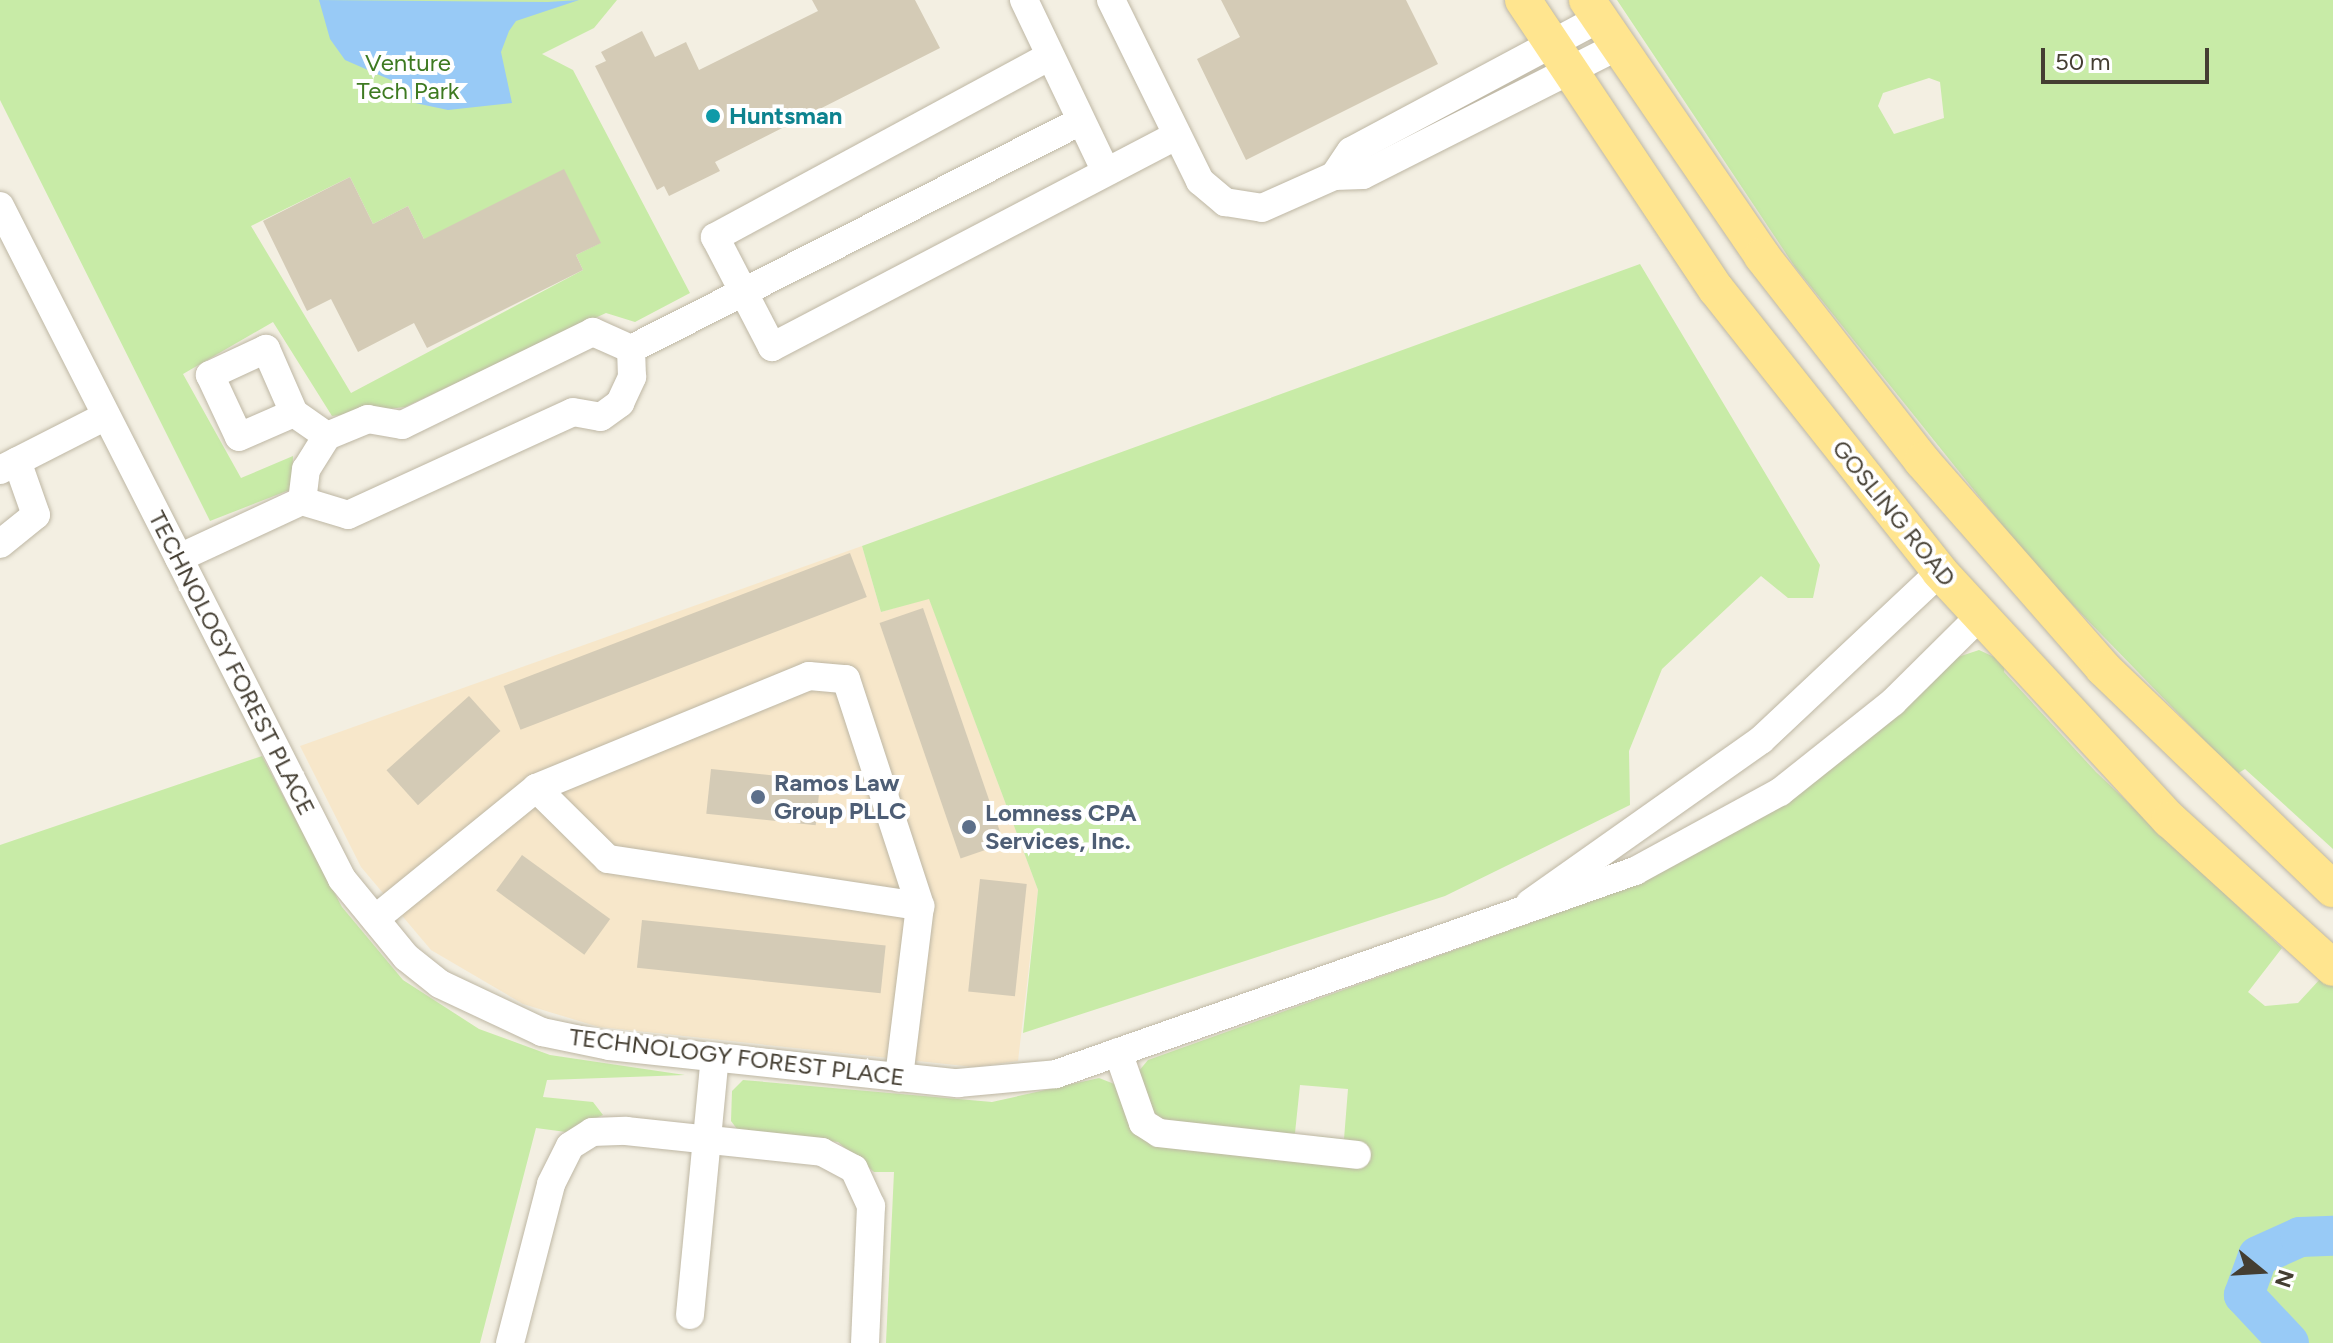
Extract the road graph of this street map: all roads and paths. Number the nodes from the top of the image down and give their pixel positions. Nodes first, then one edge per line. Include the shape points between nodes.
1 (1024, 0) edge
2 (1111, 0) edge
3 (1523, 0) edge
4 (1600, 23) edge
5 (1050, 56) junction
6 (1559, 62) junction
7 (1081, 121) junction
8 (1177, 135) junction
9 (1104, 168) junction
10 (0, 206) edge
11 (742, 289) junction
12 (631, 349) junction
13 (294, 413) dead end
14 (106, 416) junction
15 (327, 436) junction
16 (9, 466) edge
17 (302, 501) junction
18 (0, 544) edge
19 (179, 558) junction
20 (1940, 572) junction
21 (1981, 615) junction
22 (536, 788) junction
23 (2333, 889) edge
24 (1529, 904) junction
25 (920, 906) junction
26 (375, 919) junction
27 (2333, 968) edge
28 (1118, 1052) junction
29 (715, 1057) junction
30 (899, 1078) junction
31 (707, 1139) junction
32 (1357, 1155) dead end
33 (690, 1315) dead end
34 (510, 1343) edge
35 (865, 1343) edge

1 - 5 street
2 - 8 street
3 - 6 main road, GOSLING ROAD
4 - 6 street
4 - 23 main road via 1762,256 2009,564 2103,668
5 - 7 street
5 - 11 street via 715,237
6 - 8 street via 1351,151 1334,176 1262,208 1225,202 1200,181
6 - 20 main road, GOSLING ROAD via 1716,289
7 - 9 street
7 - 11 street
8 - 9 street
9 - 11 street via 772,347
10 - 14 street, TECHNOLOGY FOREST PLACE
11 - 12 street
12 - 15 street via 593,332 402,425 368,419
12 - 17 street via 632,377 620,403 601,417 573,412 348,515
13 - 15 street
14 - 16 street
14 - 19 street, TECHNOLOGY FOREST PLACE
15 - 17 street via 306,469
16 - 18 street via 36,515
17 - 19 street
19 - 26 street, TECHNOLOGY FOREST PLACE via 342,879
20 - 21 main road, GOSLING ROAD
20 - 24 street, TECHNOLOGY FOREST PLACE via 1761,740
21 - 24 street, TECHNOLOGY FOREST PLACE via 1893,702 1780,792 1635,871 1578,895
21 - 27 main road, GOSLING ROAD via 2170,820
22 - 25 street via 608,859
22 - 25 street via 809,676 846,679
22 - 26 street
24 - 28 street, TECHNOLOGY FOREST PLACE
25 - 30 street
26 - 29 street, TECHNOLOGY FOREST PLACE via 429,975 494,1013 609,1046
28 - 30 street, TECHNOLOGY FOREST PLACE via 1010,1082
28 - 32 street via 1143,1123 1159,1133
29 - 30 street, TECHNOLOGY FOREST PLACE
29 - 31 street
31 - 33 street
31 - 34 street via 592,1132 570,1146 551,1184
31 - 35 street via 822,1152 854,1169 871,1206

